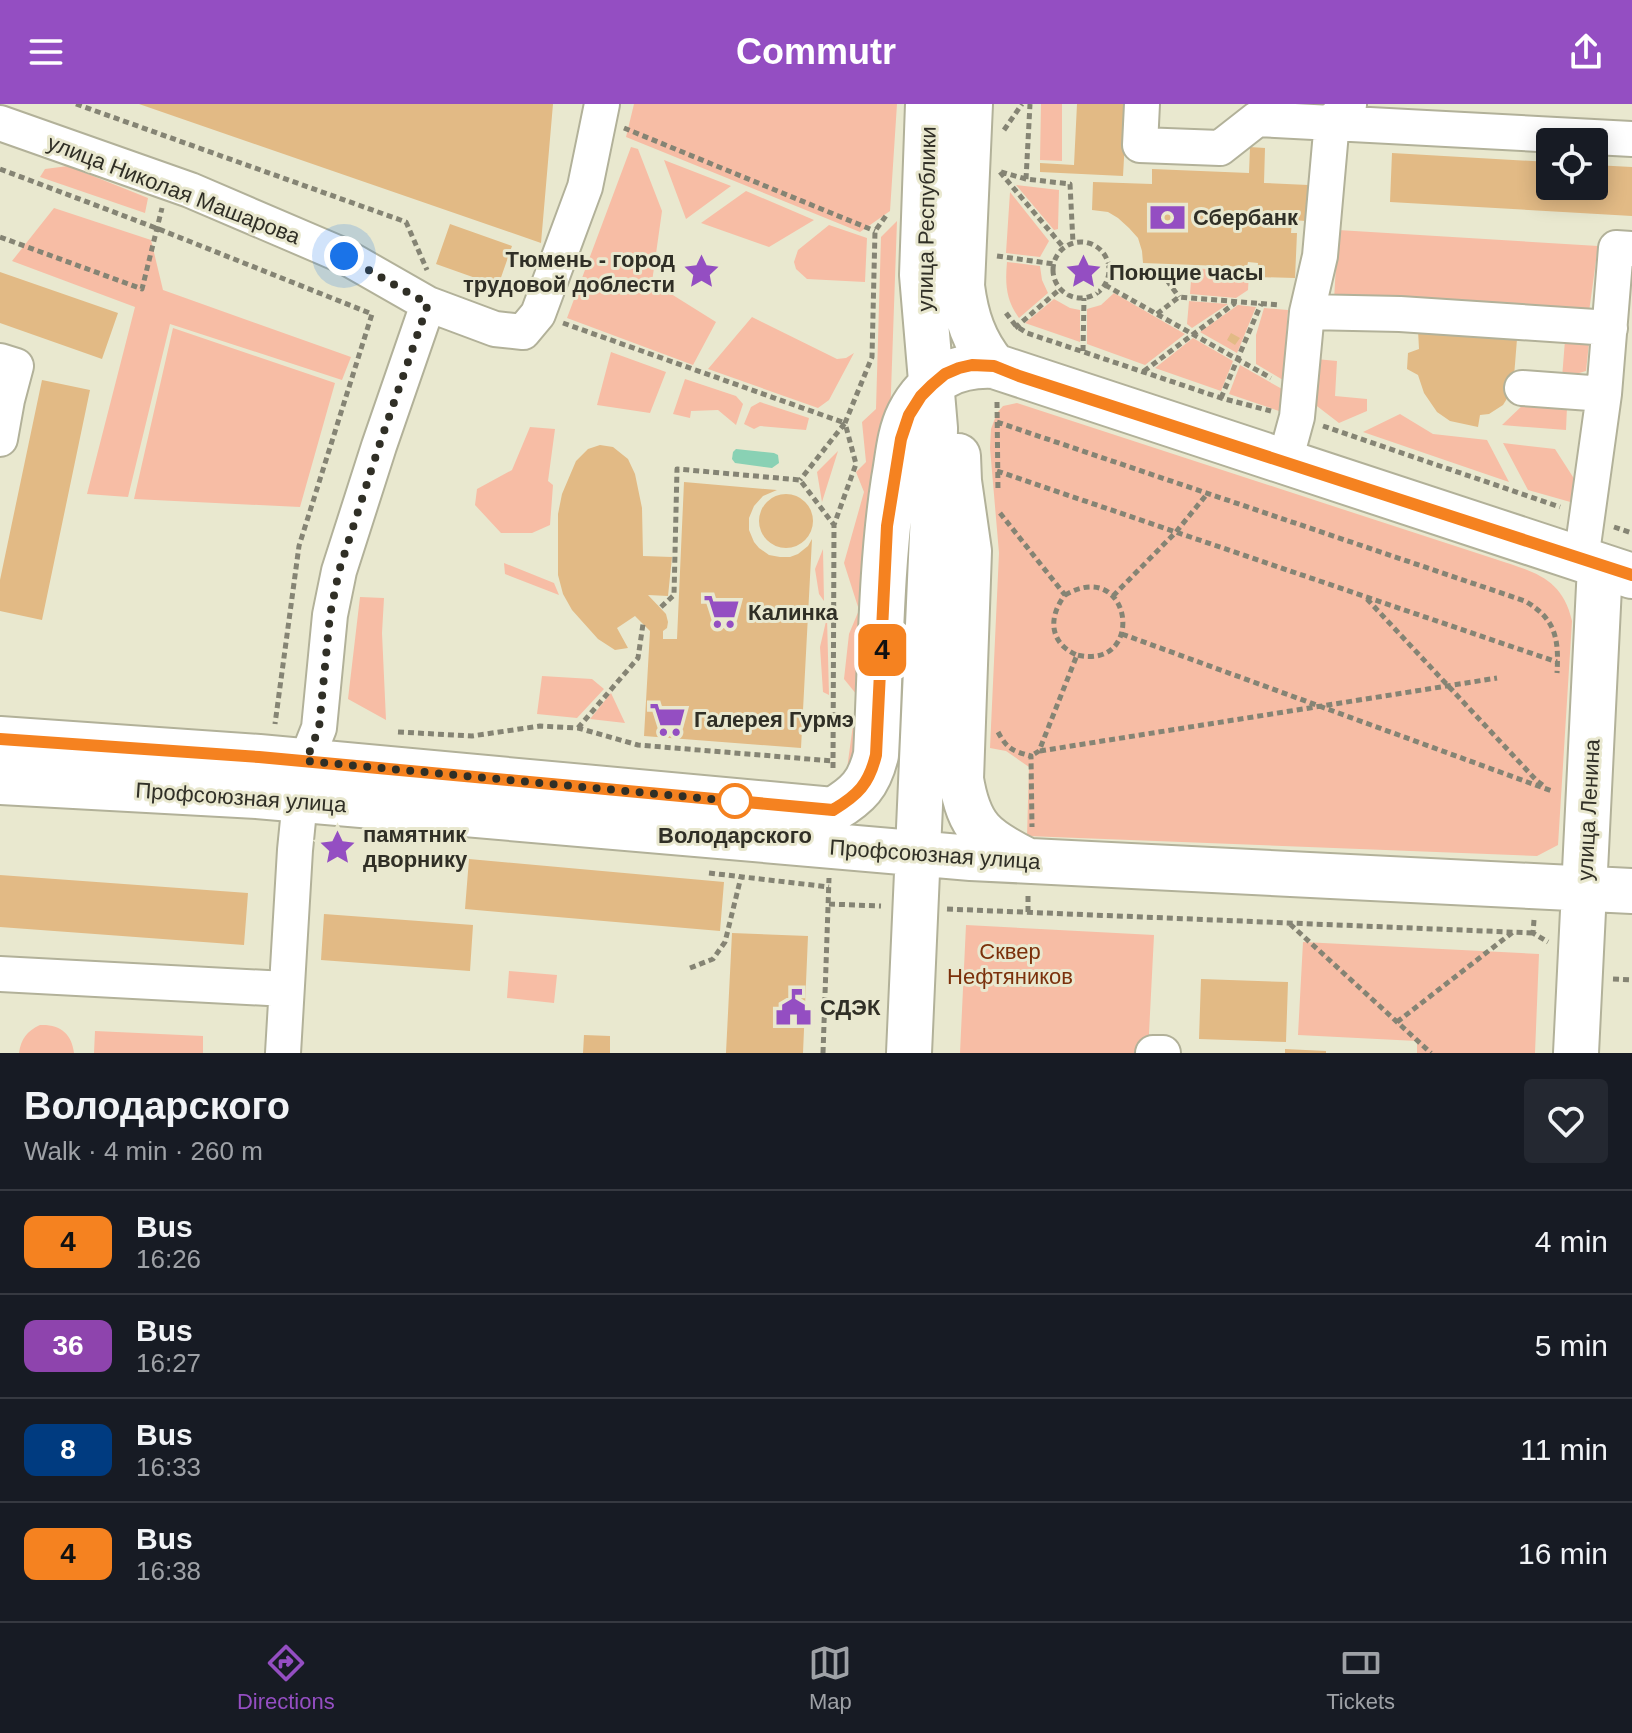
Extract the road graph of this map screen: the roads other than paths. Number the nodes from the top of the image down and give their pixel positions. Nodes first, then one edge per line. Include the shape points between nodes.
1 (928, 104) edge
2 (970, 104) edge
3 (1142, 104) edge
4 (601, 111) edge
5 (1283, 112) edge
6 (1341, 113) edge
7 (0, 123) edge
8 (1632, 139) edge
9 (1632, 249) edge
10 (429, 289) junction
11 (1307, 312) junction
12 (1610, 328) junction
13 (0, 361) edge
14 (998, 367) junction
15 (932, 385) junction
16 (1522, 388) dead end
17 (1604, 394) junction
18 (0, 439) edge
19 (1285, 461) junction
20 (1604, 567) edge
21 (0, 739) edge
22 (309, 763) junction
23 (0, 782) edge
24 (831, 848) junction
25 (917, 854) junction
26 (1028, 861) junction
27 (1584, 890) junction
28 (1632, 891) edge
29 (0, 974) edge
30 (286, 989) junction
31 (283, 1053) edge
32 (909, 1053) edge
33 (1153, 1053) edge
34 (1163, 1053) edge
35 (1576, 1053) edge

1 - 15 main road, улица Республики via 922,275
2 - 14 main road, улица Республики via 962,286 972,332
3 - 5 street via 1140,145 1220,148 1257,119
4 - 10 street, улица Николая Машарова via 585,187 530,323 495,329
5 - 6 street
6 - 8 street
6 - 11 street
7 - 10 street, улица Николая Машарова via 168,182
9 - 12 street via 1616,248
10 - 22 street via 339,571
11 - 12 street
11 - 19 street via 1298,403
12 - 17 street
13 - 18 street via 16,366
14 - 15 main road via 959,368
14 - 19 main road
15 - 24 main road via 909,415 898,453 887,526 876,755
15 - 25 main road, улица Республики via 934,490
15 - 26 main road via 946,397 957,427 969,551 964,801 984,835
16 - 17 street
17 - 20 street via 1588,517
19 - 20 main road
20 - 27 main road, улица Ленина
21 - 22 main road, Профсоюзная улица
22 - 23 main road, Профсоюзная улица
22 - 24 main road, Профсоюзная улица
22 - 30 street
24 - 25 main road, Профсоюзная улица
25 - 26 main road, Профсоюзная улица
25 - 32 main road, улица Республики
26 - 27 main road, Профсоюзная улица
27 - 28 main road, Профсоюзная улица
27 - 35 main road, улица Ленина
29 - 30 street
30 - 31 street
33 - 34 street

